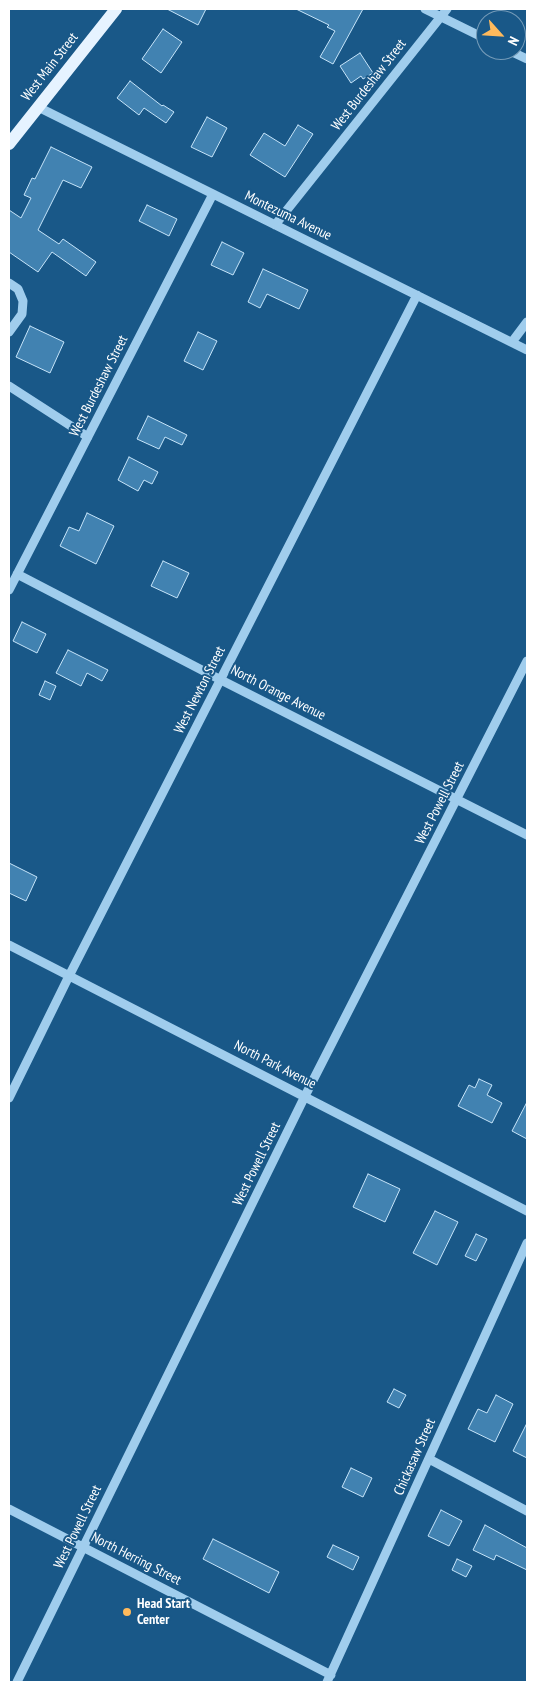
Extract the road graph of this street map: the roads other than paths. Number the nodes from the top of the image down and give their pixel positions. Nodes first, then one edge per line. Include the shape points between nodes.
1 (116, 9) edge
2 (425, 9) edge
3 (447, 9) edge
4 (441, 17) junction
5 (476, 34) edge
6 (38, 107) junction
7 (9, 144) edge
8 (213, 194) junction
9 (275, 225) junction
10 (9, 283) edge
11 (417, 295) junction
12 (527, 322) edge
13 (9, 332) edge
14 (512, 342) junction
15 (527, 350) edge
16 (9, 386) edge
17 (88, 437) junction
18 (17, 574) junction
19 (9, 590) edge
20 (527, 661) edge
21 (221, 680) junction
22 (457, 799) junction
23 (527, 834) edge
24 (9, 945) edge
25 (68, 976) junction
26 (305, 1096) junction
27 (9, 1098) edge
28 (527, 1210) edge
29 (527, 1243) edge
30 (429, 1459) junction
31 (9, 1509) edge
32 (527, 1510) edge
33 (83, 1547) junction
34 (329, 1678) edge
35 (17, 1682) edge

1 - 6 main road, West Main Street
2 - 4 street
3 - 4 street, West Burdeshaw Street
4 - 5 street
4 - 9 street, West Burdeshaw Street
6 - 7 main road, West Main Street
6 - 8 street, Montezuma Avenue
8 - 9 street, Montezuma Avenue
8 - 17 street, West Burdeshaw Street
9 - 11 street, Montezuma Avenue
10 - 13 street via 18,289 23,301 22,314
11 - 14 street, Montezuma Avenue
11 - 21 street, West Newton Street
12 - 14 street
14 - 15 street, Montezuma Avenue
16 - 17 street
17 - 18 street, West Burdeshaw Street
18 - 19 street, West Burdeshaw Street
18 - 21 street, North Orange Avenue
20 - 22 street, West Powell Street
21 - 22 street, North Orange Avenue
21 - 25 street, West Newton Street
22 - 23 street, North Orange Avenue
22 - 26 street, West Powell Street
24 - 25 street, North Park Avenue
25 - 26 street, North Park Avenue
25 - 27 street, West Newton Street
26 - 28 street, North Park Avenue
26 - 33 street, West Powell Street
29 - 30 street, Chickasaw Street
30 - 32 street
30 - 34 street, Chickasaw Street
31 - 33 street, North Herring Street
33 - 34 street, North Herring Street
33 - 35 street, West Powell Street

